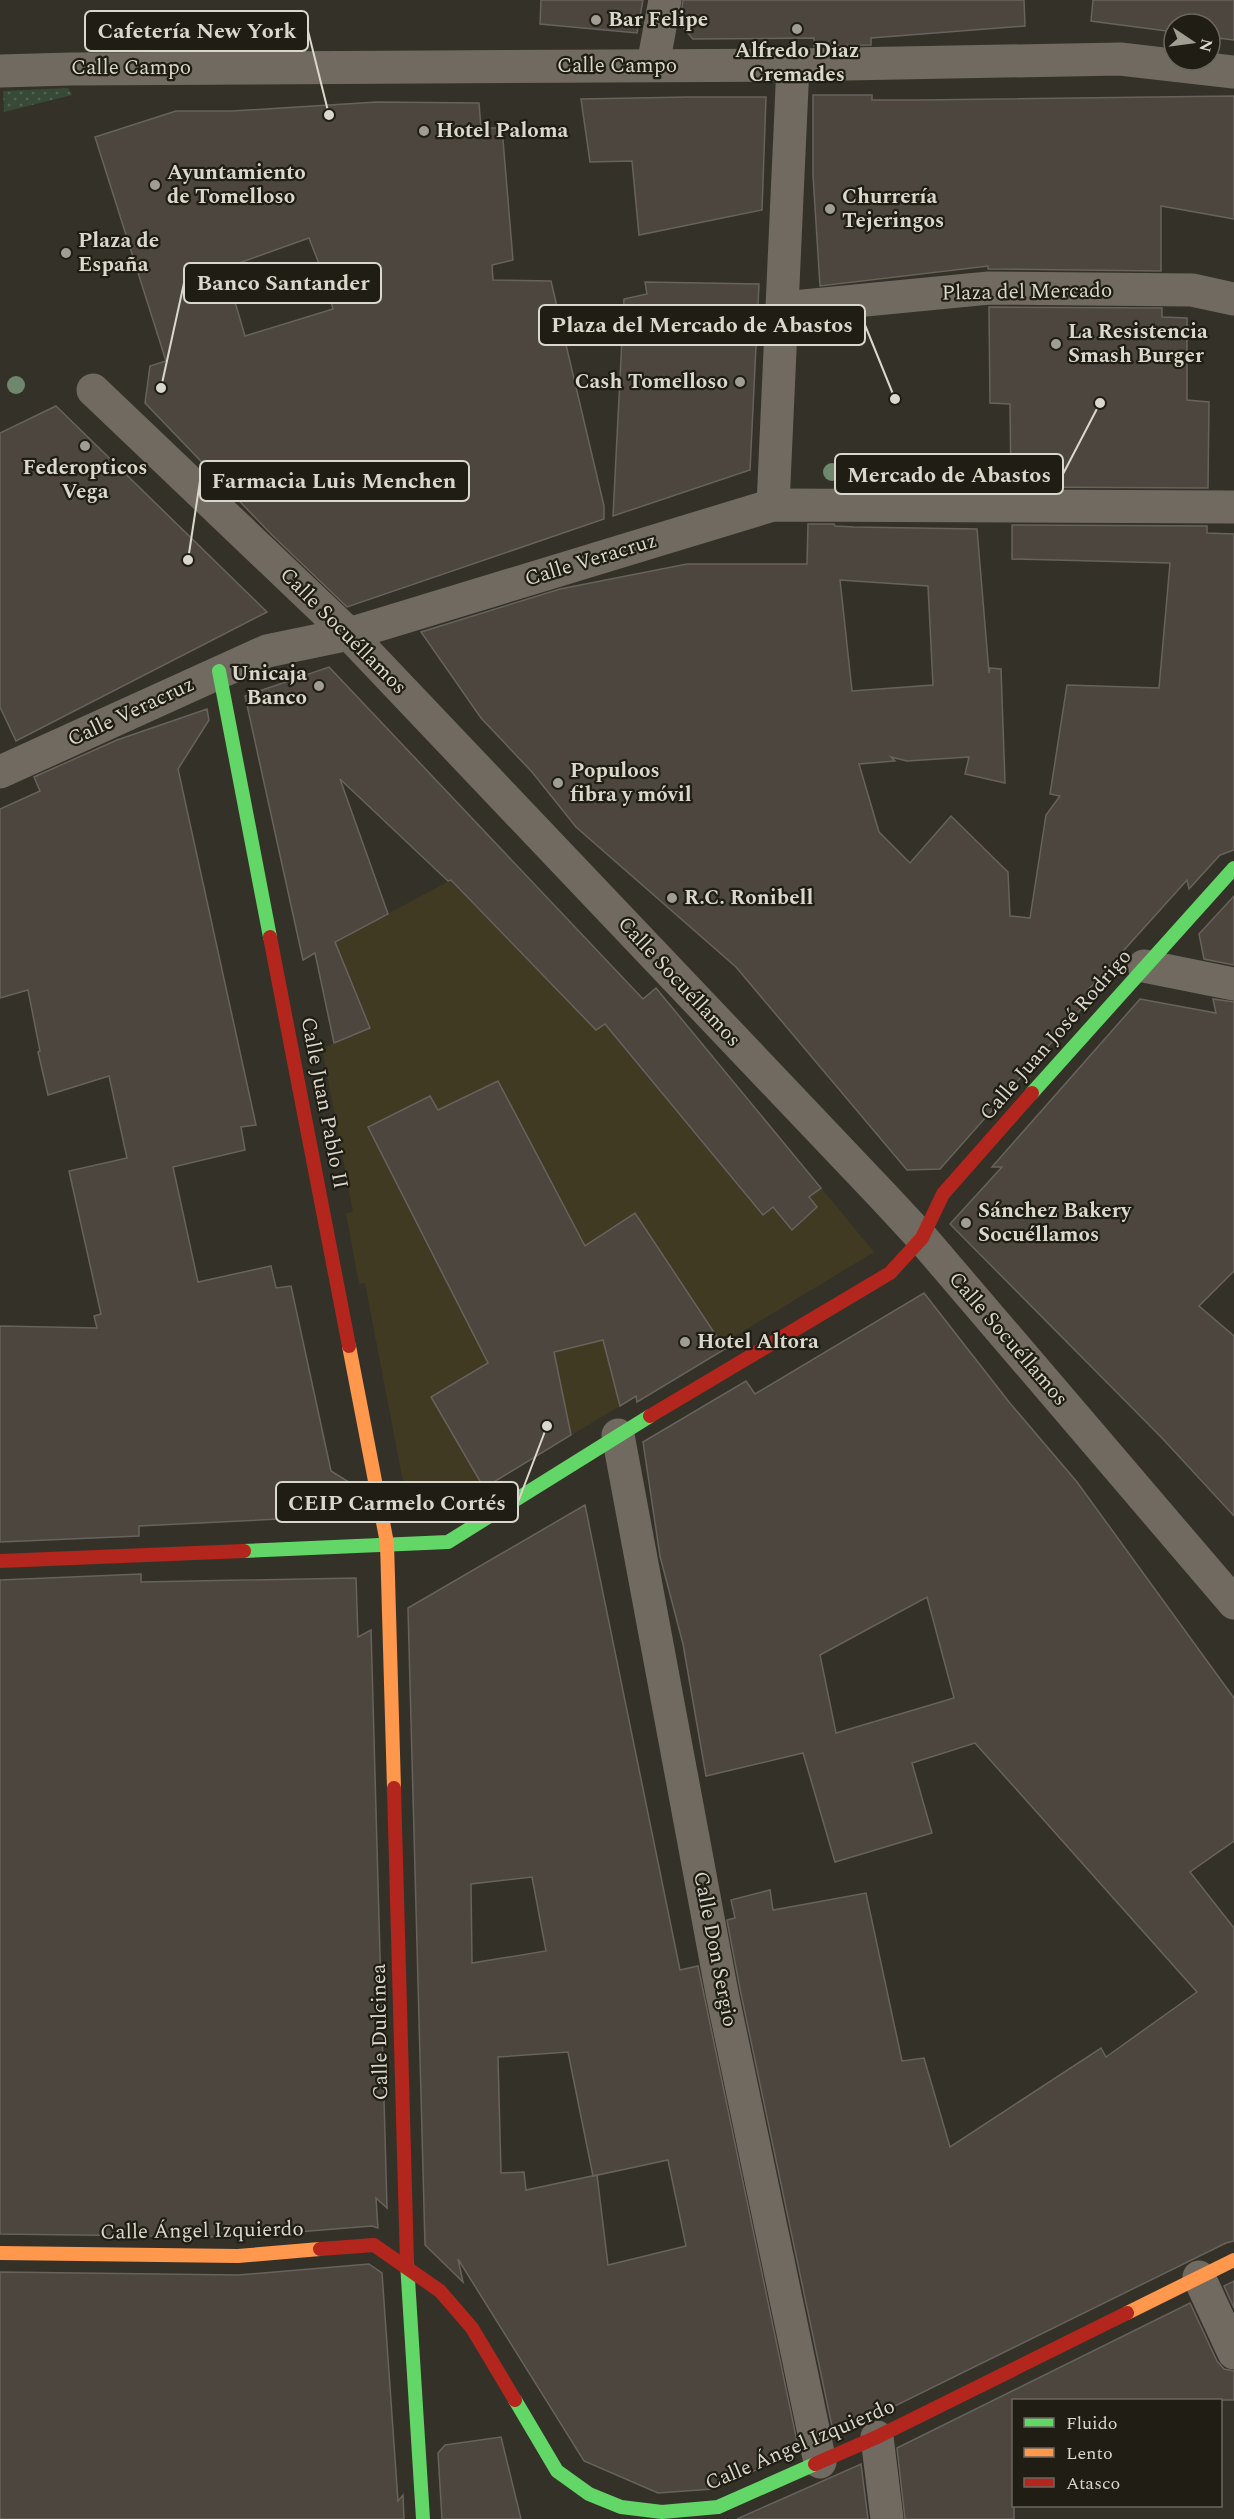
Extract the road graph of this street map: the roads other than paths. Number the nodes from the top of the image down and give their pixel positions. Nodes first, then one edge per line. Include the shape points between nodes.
1 (665, 0) edge
2 (653, 65) junction
3 (793, 65) junction
4 (0, 71) edge
5 (1234, 72) edge
6 (1234, 299) edge
7 (783, 308) junction
8 (93, 390) dead end
9 (773, 504) junction
10 (1234, 507) edge
11 (350, 634) junction
12 (219, 671) junction
13 (0, 772) edge
14 (1234, 868) edge
15 (1144, 966) junction
16 (1234, 984) edge
17 (922, 1238) junction
18 (618, 1435) junction
19 (387, 1543) junction
20 (0, 1561) edge
21 (1234, 1603) edge
22 (0, 2253) edge
23 (1234, 2260) edge
24 (407, 2269) junction
25 (1199, 2277) junction
26 (1234, 2353) edge
27 (878, 2437) junction
28 (820, 2462) junction
29 (423, 2519) edge
30 (887, 2519) edge

1 - 2 street
2 - 3 street, Calle Campo
2 - 4 street, Calle Campo
3 - 5 street, Calle Campo via 1120,59
3 - 7 street
6 - 7 street, Plaza del Mercado via 1192,290 989,288
7 - 9 street
8 - 11 street, Calle Socuéllamos
9 - 10 street
9 - 11 street, Calle Veracruz
11 - 12 street, Calle Veracruz via 267,651
11 - 17 street, Calle Socuéllamos
12 - 13 street, Calle Veracruz
12 - 19 street, Calle Juan Pablo II
14 - 15 street, Calle Juan José Rodrigo
15 - 16 street
15 - 17 street, Calle Juan José Rodrigo via 944,1194
17 - 18 street, Calle Juan José Rodrigo via 890,1273
17 - 21 street, Calle Socuéllamos
18 - 19 street, Calle Juan José Rodrigo via 448,1542
18 - 28 street, Calle Don Sergio via 722,1993
19 - 20 street, Calle Juan José Rodrigo
19 - 24 street, Calle Dulcinea
22 - 24 street, Calle Ángel Izquierdo via 238,2256 374,2246
23 - 25 street, Calle Ángel Izquierdo
24 - 28 street, Calle Ángel Izquierdo via 440,2290 472,2328 557,2471 589,2494 621,2507 662,2512 718,2507
24 - 29 street, Calle Dulcinea
25 - 26 street
25 - 27 street, Calle Ángel Izquierdo
27 - 28 street, Calle Ángel Izquierdo
27 - 30 street

